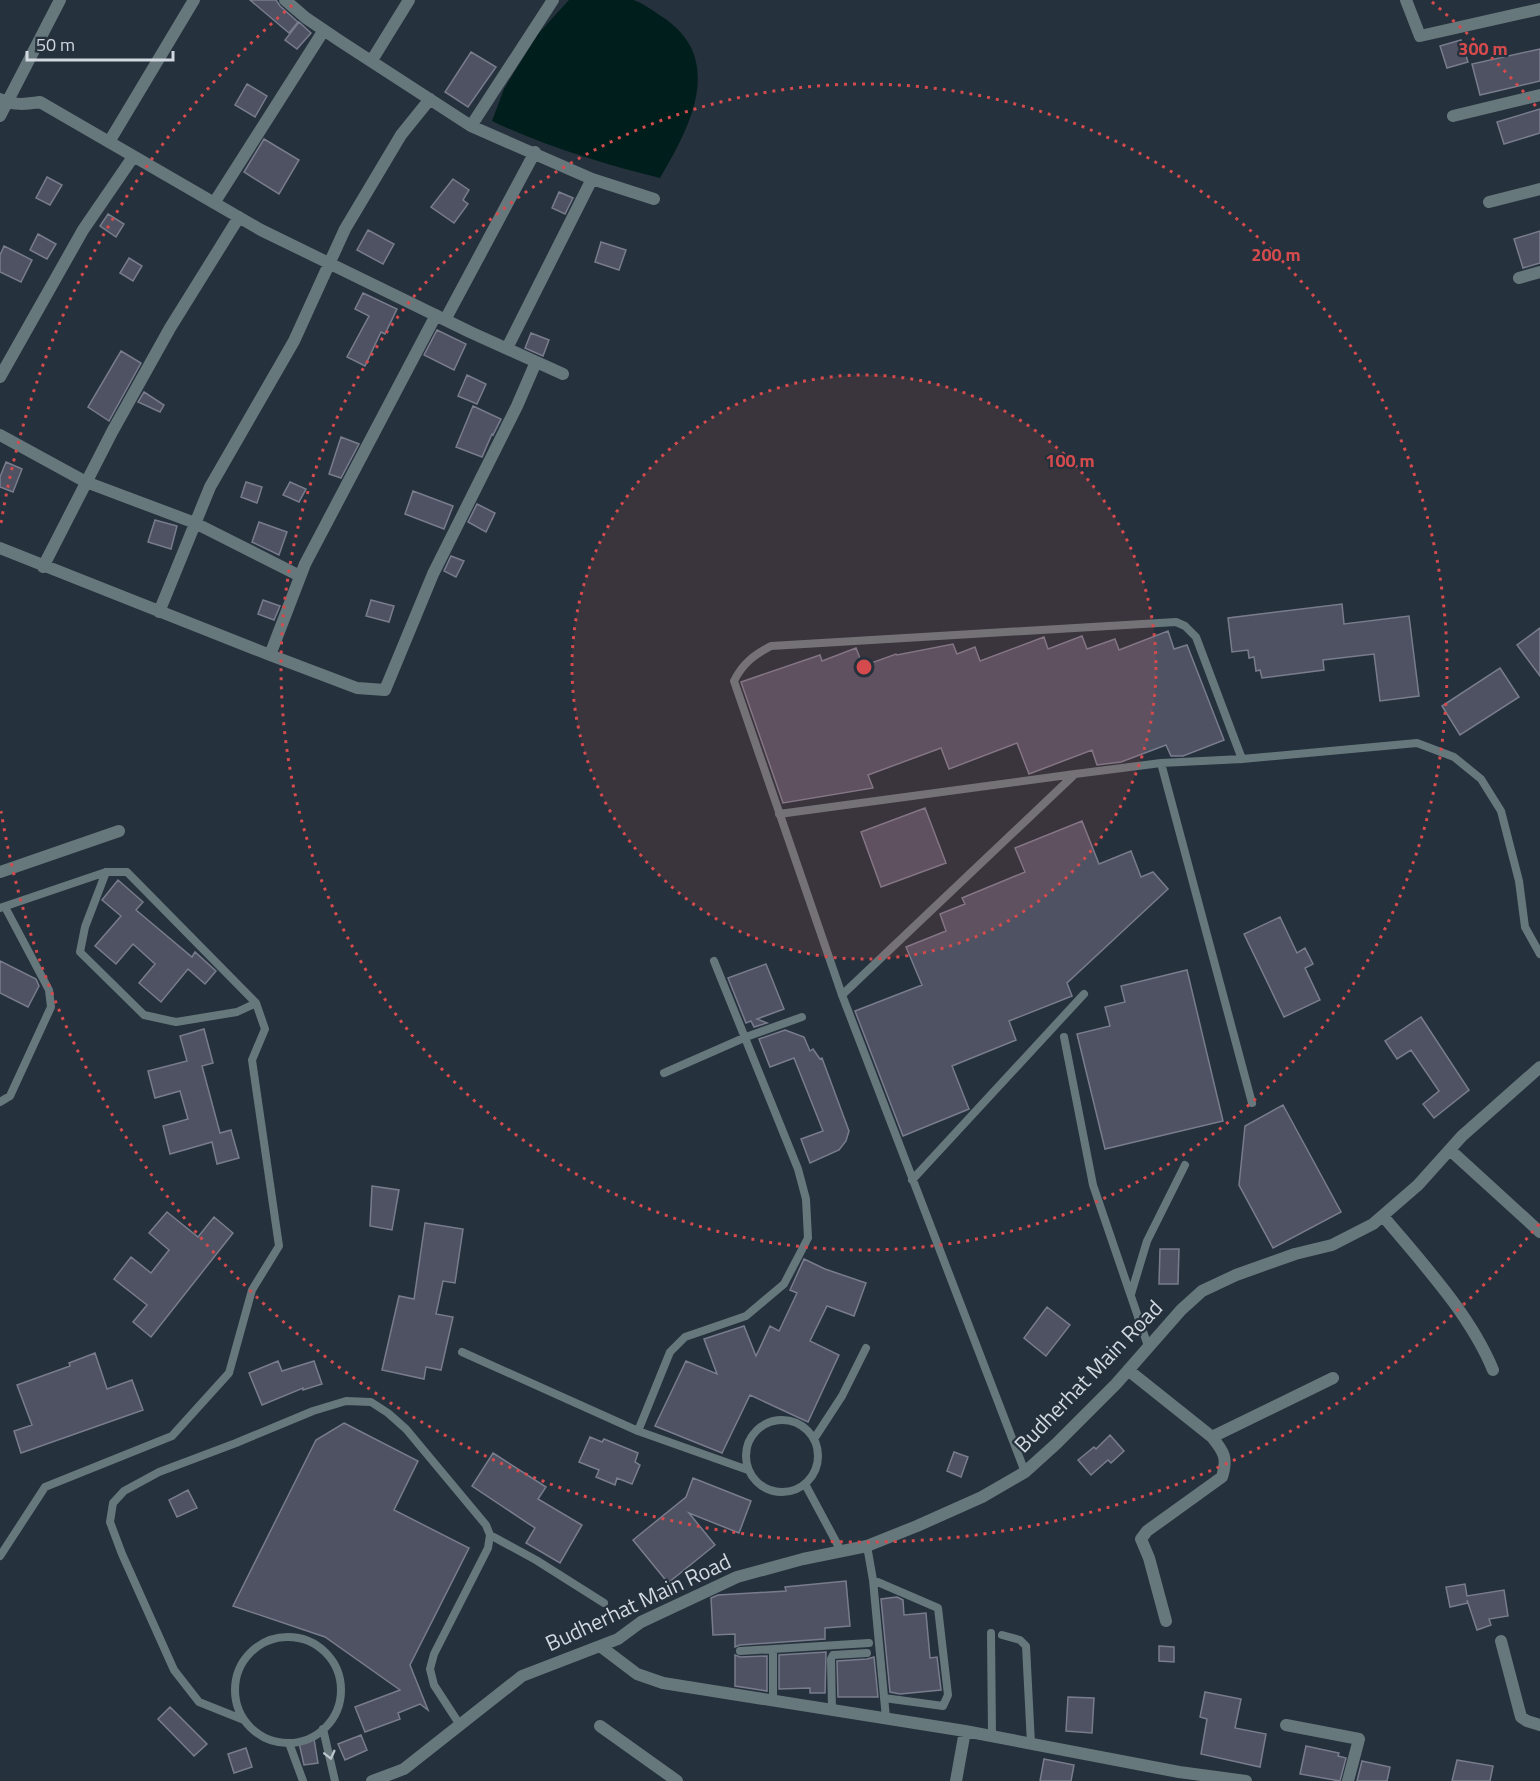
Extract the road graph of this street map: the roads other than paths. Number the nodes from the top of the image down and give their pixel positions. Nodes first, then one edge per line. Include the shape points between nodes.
1 (60, 0) edge
2 (194, 0) edge
3 (285, 0) edge
4 (409, 0) edge
5 (553, 0) edge
6 (1406, 0) edge
7 (1540, 9) edge
8 (324, 30) junction
9 (372, 60) junction
10 (1540, 95) edge
11 (430, 99) junction
12 (3, 101) edge
13 (0, 116) edge
14 (1453, 116) dead end
15 (471, 126) junction
16 (109, 142) junction
17 (535, 152) junction
18 (133, 157) junction
19 (592, 179) junction
20 (1540, 189) edge
21 (654, 199) dead end
22 (214, 202) junction
23 (1489, 202) dead end
24 (238, 217) junction
25 (329, 264) junction
26 (1540, 272) edge
27 (1519, 278) dead end
28 (440, 317) junction
29 (507, 348) junction
30 (536, 362) junction
31 (563, 374) dead end
32 (0, 376) edge
33 (0, 435) edge
34 (86, 482) junction
35 (195, 524) junction
36 (0, 548) edge
37 (43, 567) junction
38 (300, 576) junction
39 (159, 612) junction
40 (270, 655) junction
41 (1242, 759) junction
42 (1161, 763) junction
43 (1075, 774) junction
44 (779, 814) junction
45 (119, 831) dead end
46 (106, 872) junction
47 (0, 873) edge
48 (2, 908) edge
49 (1540, 954) edge
50 (714, 961) dead end
51 (1084, 994) dead end
52 (842, 995) junction
53 (256, 1003) junction
54 (802, 1017) dead end
55 (746, 1037) junction
56 (1064, 1037) dead end
57 (1540, 1067) edge
58 (664, 1072) dead end
59 (0, 1102) edge
60 (1252, 1103) dead end
61 (1450, 1150) junction
62 (1185, 1165) dead end
63 (912, 1180) junction
64 (1383, 1216) junction
65 (1540, 1232) edge
66 (1131, 1295) junction
67 (1148, 1346) junction
68 (866, 1348) dead end
69 (462, 1352) dead end
70 (1128, 1370) junction
71 (1493, 1370) dead end
72 (1333, 1378) dead end
73 (638, 1431) junction
74 (1212, 1437) junction
75 (814, 1439) junction
76 (748, 1470) junction
77 (1025, 1472) junction
78 (806, 1484) junction
79 (490, 1535) junction
80 (867, 1546) junction
81 (841, 1551) junction
82 (0, 1556) edge
83 (873, 1581) junction
84 (604, 1603) dead end
85 (1167, 1621) dead end
86 (991, 1634) dead end
87 (1002, 1635) dead end
88 (1501, 1641) dead end
89 (869, 1643) dead end
90 (600, 1646) junction
91 (773, 1649) junction
92 (740, 1651) dead end
93 (867, 1653) dead end
94 (884, 1698) junction
95 (773, 1701) junction
96 (832, 1710) junction
97 (886, 1719) junction
98 (243, 1720) junction
99 (460, 1725) junction
100 (1286, 1725) dead end
101 (1540, 1725) edge
102 (600, 1726) dead end
103 (323, 1729) junction
104 (965, 1731) junction
105 (992, 1736) junction
106 (289, 1743) junction
107 (1031, 1744) junction
108 (1191, 1777) edge
109 (303, 1781) edge
110 (335, 1781) edge
111 (372, 1781) edge
112 (677, 1781) edge
113 (957, 1781) edge
114 (1246, 1781) edge
115 (1348, 1781) edge

1 - 12 street
2 - 16 street
3 - 8 street
4 - 9 street
5 - 15 street
6 - 7 street via 1420,36
8 - 9 street
8 - 22 street
9 - 11 street
10 - 14 street
11 - 15 street
11 - 25 street via 401,135 345,229
12 - 13 street
12 - 16 street via 40,102
15 - 17 street
16 - 18 street
17 - 19 street
17 - 28 street
18 - 22 street
18 - 32 street via 83,230
19 - 21 street
19 - 29 street
20 - 23 street
22 - 24 street
24 - 25 street
24 - 34 street via 170,328
25 - 28 street
25 - 35 street via 294,341 210,487
26 - 27 street
28 - 29 street
28 - 38 street
29 - 30 street
30 - 31 street
30 - 40 street via 433,574 385,690 357,688
33 - 34 street
34 - 35 street
34 - 37 street
35 - 38 street
35 - 39 street
36 - 37 street
37 - 39 street
38 - 40 street
39 - 40 street
41 - 42 lane
41 - 44 lane via 1196,637 1176,622 771,646 750,657 734,681
41 - 49 lane via 1417,743 1454,757 1481,779 1501,811 1519,880 1525,927
42 - 43 lane
42 - 60 lane
43 - 44 lane
43 - 52 lane
44 - 52 lane
45 - 47 street
46 - 48 lane
46 - 53 lane via 127,872
46 - 53 lane via 80,952 144,1015 176,1022 237,1011
48 - 59 lane via 49,990 51,1007 10,1096
50 - 55 lane
51 - 63 lane
52 - 63 lane
53 - 82 lane via 265,1029 252,1060 279,1246 252,1290 229,1373 172,1436 45,1486
54 - 55 lane
55 - 58 lane
55 - 73 lane via 798,1169 806,1199 808,1238 784,1284 746,1316 685,1337 670,1352
56 - 66 lane via 1093,1185
57 - 61 street, Budherhat Main Road
61 - 64 street, Budherhat Main Road
61 - 65 street
62 - 66 lane via 1147,1241
63 - 77 lane
64 - 67 street, Budherhat Main Road via 1332,1245 1295,1254 1202,1291
64 - 71 street via 1464,1319 1484,1348
66 - 67 lane
67 - 70 street, Budherhat Main Road
68 - 75 lane
69 - 73 lane
70 - 74 street
70 - 77 street, Budherhat Main Road
72 - 74 street
73 - 76 lane
74 - 85 street via 1223,1450 1226,1464 1221,1478 1141,1539
75 - 76 lane via 796,1422 778,1420 761,1426 747,1446
75 - 78 lane via 818,1463
76 - 78 lane via 773,1492 795,1490
77 - 80 street, Budherhat Main Road via 982,1497
78 - 81 lane
79 - 84 lane
79 - 98 lane via 486,1525 406,1429 371,1402 346,1401 313,1411 159,1472 124,1491 113,1503 110,1522 174,1670 199,1702
79 - 99 lane via 488,1548 430,1669 434,1685
80 - 81 street, Budherhat Main Road
80 - 83 lane
81 - 90 street, Budherhat Main Road via 737,1577
83 - 94 lane
83 - 94 lane via 938,1608 948,1695 943,1706
86 - 105 lane
87 - 107 lane via 1026,1646
88 - 101 street via 1521,1717
89 - 91 lane
90 - 95 street via 637,1674 663,1683
90 - 99 street, Budherhat Main Road via 522,1676
91 - 92 lane
91 - 95 lane
93 - 96 lane via 833,1655
94 - 97 lane
95 - 96 street
96 - 97 street
97 - 104 street
98 - 103 lane via 234,1686 238,1669 262,1643 279,1637 296,1638 313,1643 327,1654 336,1669 341,1686 339,1704
98 - 106 lane via 272,1741
99 - 111 street, Budherhat Main Road via 404,1769
100 - 115 street via 1359,1739
102 - 112 street
103 - 106 lane via 305,1740
103 -> 110 lane
104 - 105 street
104 - 113 street
105 - 107 street
106 - 109 lane
107 - 108 street
108 - 114 street

